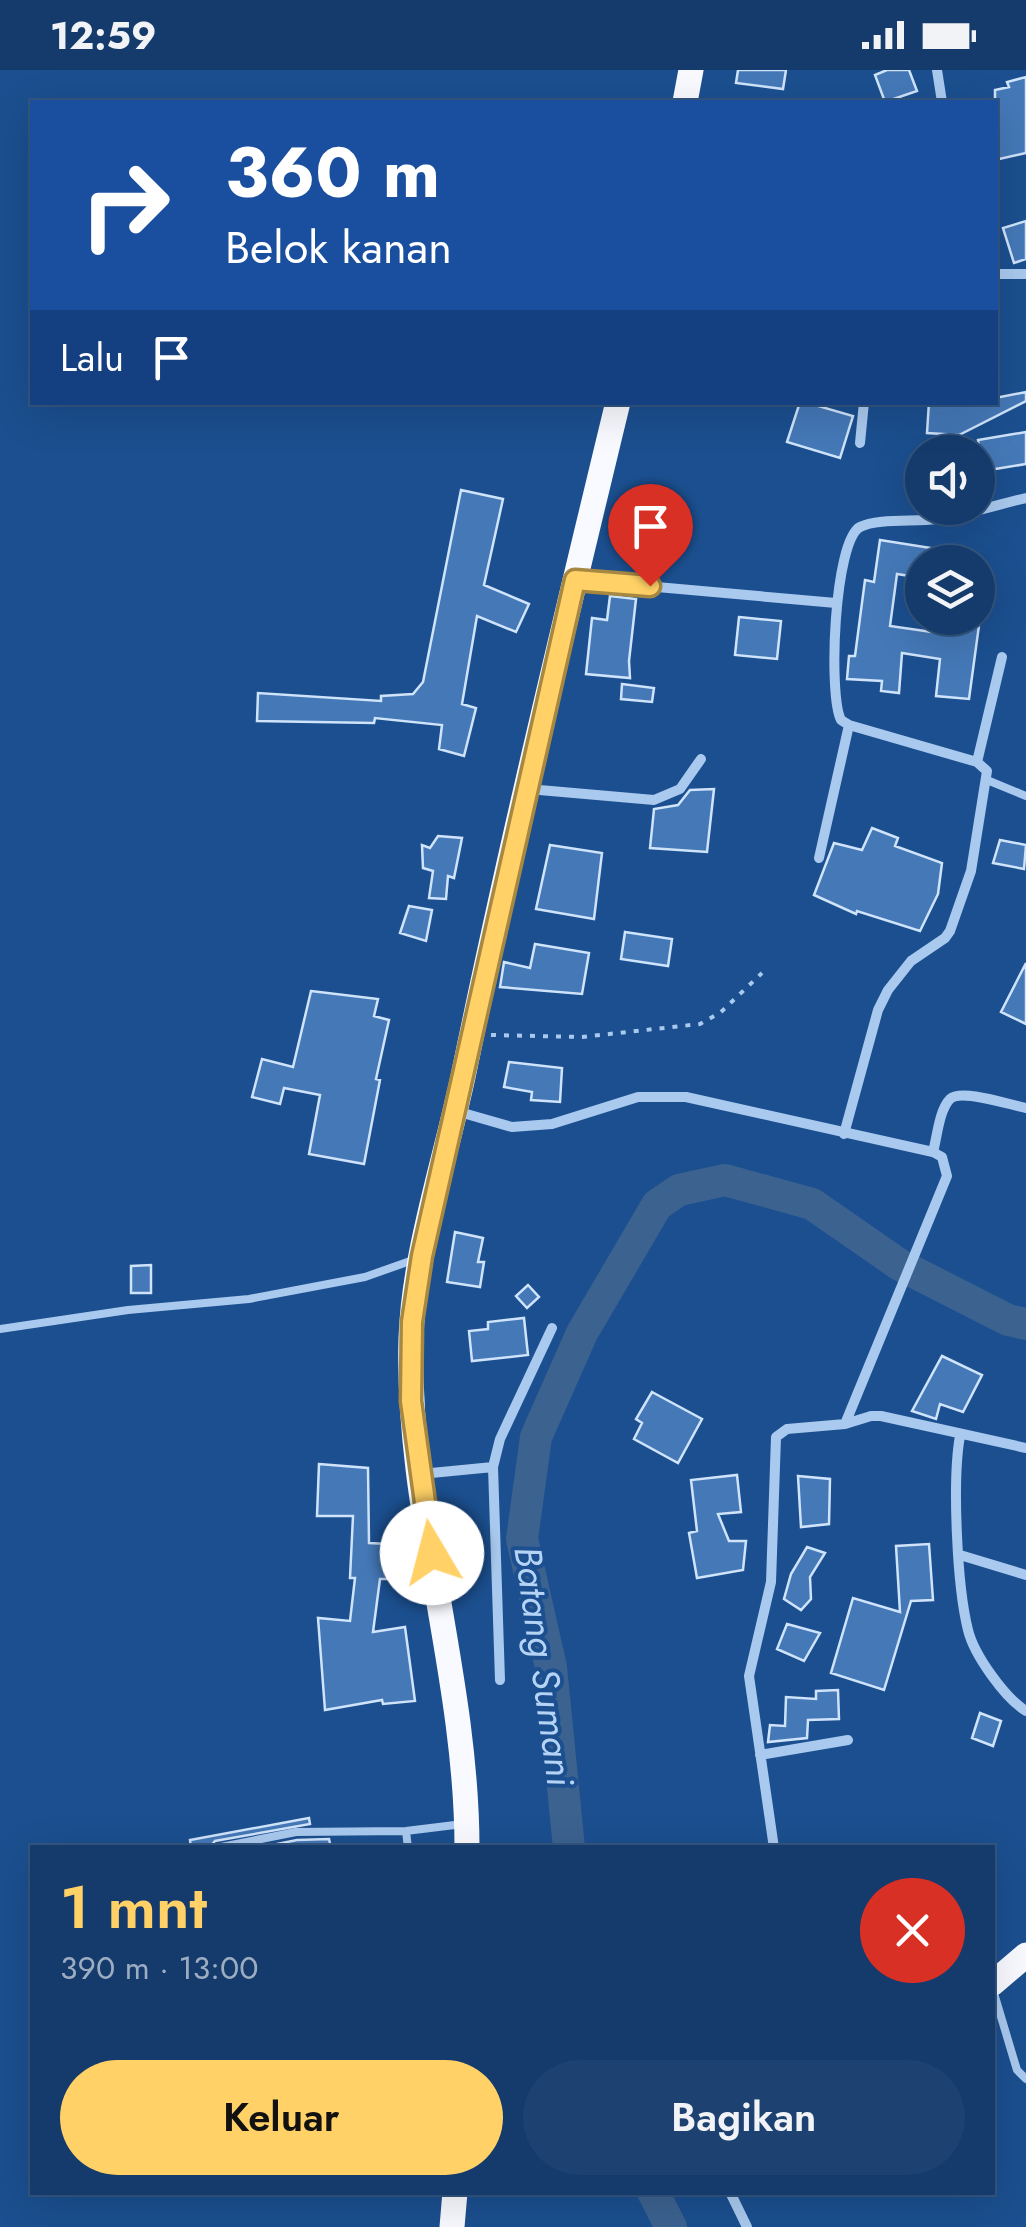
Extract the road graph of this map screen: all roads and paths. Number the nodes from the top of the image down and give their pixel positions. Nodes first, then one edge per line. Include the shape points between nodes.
1 (692, 70) edge
2 (937, 70) edge
3 (684, 100) edge
4 (942, 100) edge
5 (998, 272) edge
6 (1026, 274) edge
7 (617, 405) edge
8 (864, 405) edge
9 (860, 443) dead end
10 (1026, 498) edge
11 (575, 580) junction
12 (836, 603) junction
13 (1002, 657) dead end
14 (850, 726) junction
15 (701, 759) dead end
16 (977, 762) junction
17 (986, 780) junction
18 (528, 789) junction
19 (1026, 796) edge
20 (818, 858) dead end
21 (762, 973) dead end
22 (472, 1034) junction
23 (1026, 1108) edge
24 (456, 1111) junction
25 (844, 1134) junction
26 (932, 1152) junction
27 (422, 1256) junction
28 (552, 1328) dead end
29 (0, 1329) edge
30 (844, 1424) junction
31 (960, 1436) junction
32 (1026, 1448) edge
33 (492, 1467) junction
34 (420, 1474) junction
35 (960, 1555) junction
36 (1026, 1575) edge
37 (500, 1680) dead end
38 (1026, 1711) edge
39 (848, 1740) dead end
40 (760, 1755) junction
41 (406, 1831) junction
42 (468, 1835) edge
43 (231, 1845) edge
44 (408, 1845) edge
45 (774, 1845) edge
46 (1026, 1955) edge
47 (995, 1984) edge
48 (995, 1997) edge
49 (1026, 2079) edge
50 (455, 2195) edge
51 (731, 2195) edge
52 (452, 2227) edge
53 (747, 2227) edge

1 - 3 highway
2 - 4 street
5 - 6 street
7 - 11 highway
8 - 9 street
10 - 12 street via 936,519 860,527 851,535
11 - 12 street
11 - 18 highway
12 - 14 street via 837,712
13 - 16 street
14 - 16 street
14 - 20 street
15 - 18 street via 680,789 654,800
16 - 17 street
17 - 19 lane
17 - 25 street via 971,872 950,931 911,961 888,990
18 - 22 highway
21 - 22 path via 700,1024 582,1036
22 - 24 highway
23 - 26 street via 952,1097
24 - 25 street via 512,1127 552,1124 638,1097 686,1097
24 - 27 highway
25 - 26 street
26 - 30 street via 942,1158 947,1176
27 - 29 lane via 365,1277 281,1294
27 - 34 highway via 411,1332
28 - 33 street
30 - 31 street via 881,1416
30 - 40 street via 787,1428 776,1436 771,1582 749,1676
31 - 32 street
31 - 35 street
33 - 34 street
33 - 37 street
34 - 42 highway via 463,1758
35 - 36 street
35 - 38 street via 969,1635 1004,1693
39 - 40 street
40 - 45 street
41 - 42 lane
41 - 43 lane via 296,1832
41 - 44 lane
46 - 47 highway
48 - 49 lane
50 - 52 highway
51 - 53 street

